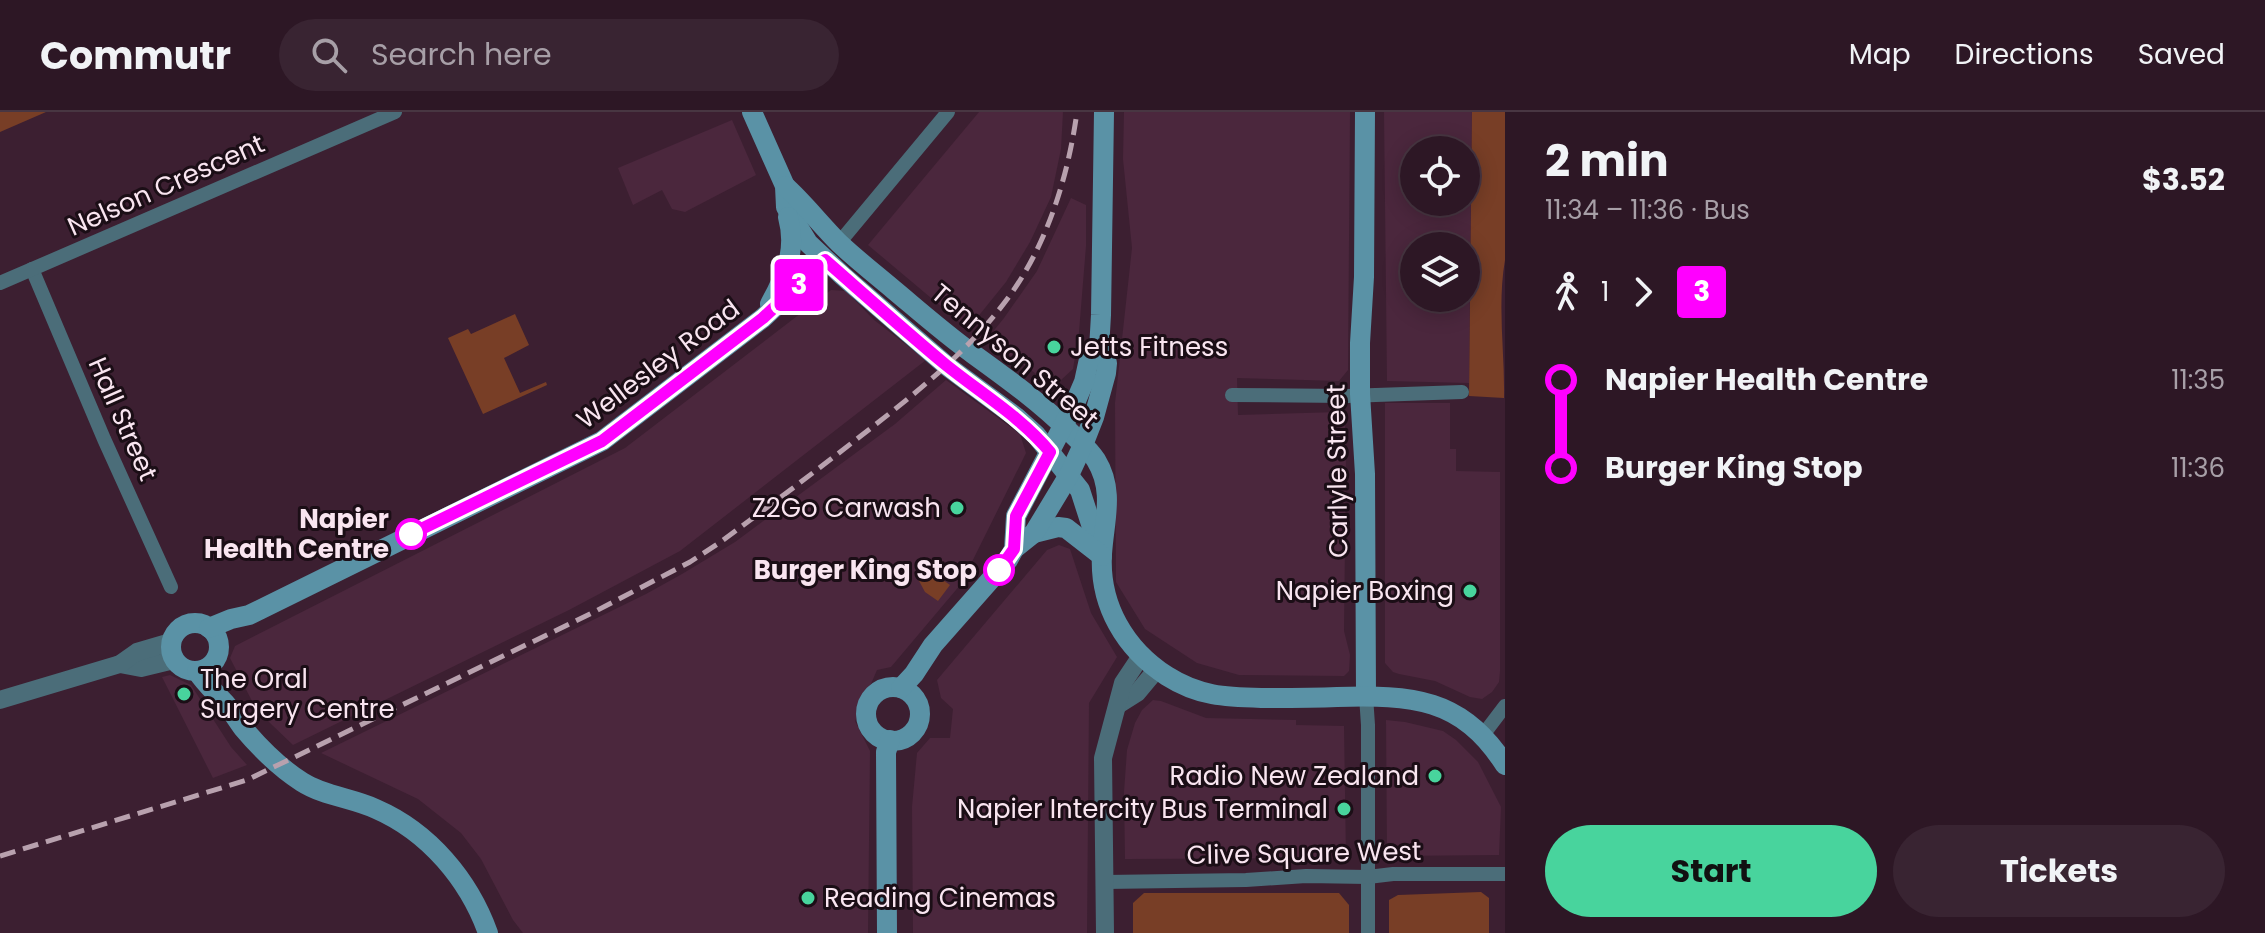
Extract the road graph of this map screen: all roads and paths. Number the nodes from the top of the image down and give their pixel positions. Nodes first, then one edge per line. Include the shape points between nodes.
1 (395, 112) edge
2 (752, 112) edge
3 (948, 112) edge
4 (1104, 112) edge
5 (1365, 112) edge
6 (785, 186) junction
7 (786, 207) junction
8 (839, 243) junction
9 (825, 260) junction
10 (32, 269) junction
11 (0, 283) edge
12 (897, 292) junction
13 (882, 310) junction
14 (763, 318) junction
15 (1099, 349) junction
16 (1462, 392) dead end
17 (1360, 394) junction
18 (1232, 395) dead end
19 (1064, 426) junction
20 (1083, 445) junction
21 (1050, 452) junction
22 (1069, 475) junction
23 (1034, 533) junction
24 (1014, 549) junction
25 (1102, 556) junction
26 (171, 587) dead end
27 (173, 651) junction
28 (210, 651) junction
29 (1149, 663) junction
30 (901, 688) junction
31 (1366, 696) junction
32 (0, 700) edge
33 (1505, 706) edge
34 (1483, 735) junction
35 (890, 740) junction
36 (1505, 765) edge
37 (1505, 874) edge
38 (1368, 877) junction
39 (1105, 882) junction
40 (488, 933) edge
41 (887, 933) edge
42 (1105, 933) edge
43 (1368, 933) edge

1 - 10 street, Nelson Crescent
2 - 6 main road
3 - 8 street, Wellesley Road
4 - 15 main road
5 - 17 main road, Carlyle Street
6 - 7 main road
6 - 8 main road, Tennyson Street
7 - 9 main road, Tennyson Street
7 - 14 main road via 793,248
8 - 9 street, Wellesley Road
8 - 12 main road, Tennyson Street
9 - 13 main road, Tennyson Street
9 - 14 main road, Wellesley Road
10 - 11 street, Nelson Crescent
10 - 26 street, Hall Street
12 - 13 main road, Tennyson Street
12 - 19 main road, Tennyson Street
13 - 21 main road, Tennyson Street via 1016,417
14 - 28 main road, Wellesley Road via 602,441 249,615
15 - 19 main road via 1089,359
15 - 20 main road via 1106,373
16 - 17 street
17 - 18 street
17 - 31 main road, Carlyle Street
19 - 20 main road, Tennyson Street
19 - 21 main road
20 - 22 main road
20 - 25 main road, Tennyson Street via 1103,475 1109,503
21 - 22 main road, Tennyson Street
21 - 24 main road via 1016,516
22 - 23 main road
22 - 25 main road, Tennyson Street via 1080,490
23 - 24 main road
23 - 25 main road via 1066,528
24 - 30 main road
25 - 29 main road, Tennyson Street via 1111,610 1123,634
27 - 28 main road via 180,667
27 - 28 main road via 174,634 186,624 202,624
27 - 32 street via 137,652 120,664
28 - 40 main road via 226,704 255,742 302,782 378,810 426,842 465,885
29 - 31 main road, Tennyson Street via 1182,685 1216,696
29 - 39 street via 1123,683 1108,733 1102,764
30 - 35 main road via 917,702 917,724 901,739
30 - 35 main road via 879,690 866,707 870,729
31 - 34 main road, Tennyson Street via 1407,697 1435,705
31 - 38 street, Carlyle Street
33 - 34 street
34 - 36 main road, Tennyson Street
35 - 41 main road
37 - 38 street, Clive Square West
38 - 39 street, Clive Square West
38 - 43 street, Carlyle Street
39 - 42 street

